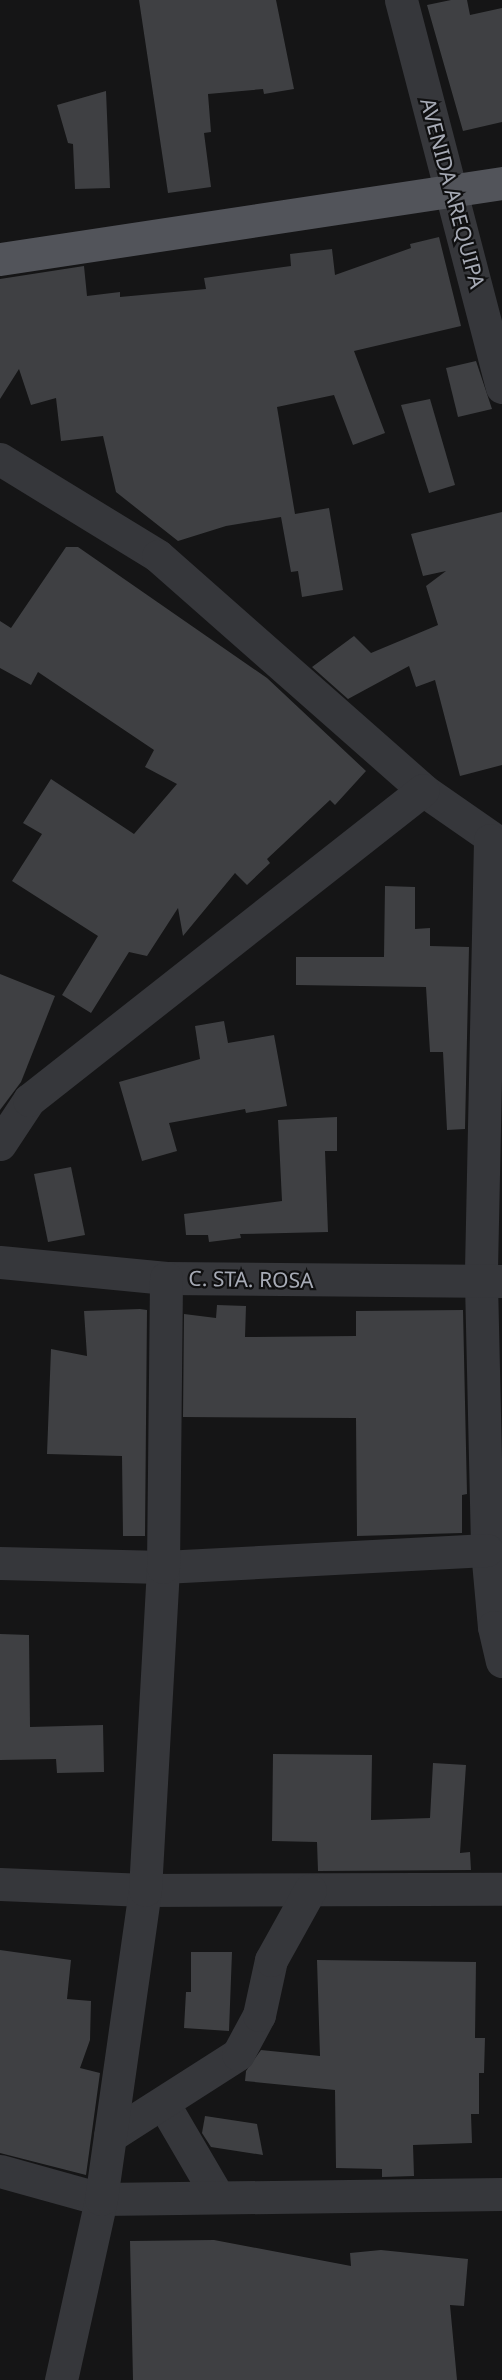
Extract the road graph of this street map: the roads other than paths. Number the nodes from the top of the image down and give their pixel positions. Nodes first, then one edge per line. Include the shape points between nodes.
1 (401, 0) edge
2 (502, 183) edge
3 (454, 192) junction
4 (0, 259) edge
5 (502, 387) edge
6 (0, 459) edge
7 (423, 790) junction
8 (496, 843) edge
9 (0, 1144) edge
10 (0, 1262) edge
11 (166, 1278) junction
12 (492, 1281) edge
13 (486, 1550) junction
14 (0, 1563) edge
15 (163, 1567) junction
16 (502, 1661) edge
17 (0, 1884) edge
18 (502, 1889) edge
19 (145, 1890) junction
20 (310, 1890) junction
21 (163, 2103) junction
22 (110, 2136) junction
23 (0, 2171) edge
24 (502, 2194) edge
25 (218, 2197) junction
26 (101, 2199) junction
27 (61, 2380) edge

1 - 3 street, AVENIDA AREQUIPA
2 - 3 main road
3 - 4 main road
3 - 5 street, AVENIDA AREQUIPA
6 - 7 street via 158,556
7 - 8 street
7 - 9 street via 29,1100
8 - 12 street
10 - 11 street, C. STA. ROSA
11 - 12 street, C. STA. ROSA
11 - 15 street
12 - 13 street
13 - 15 street
13 - 16 street via 494,1627
14 - 15 street
15 - 19 street
17 - 19 street
18 - 20 street
19 - 20 street
19 - 22 street
20 - 21 street via 272,1960 259,2015 238,2054
21 - 22 street
21 - 25 street
22 - 26 street
23 - 26 street
24 - 25 street
25 - 26 street
26 - 27 street

